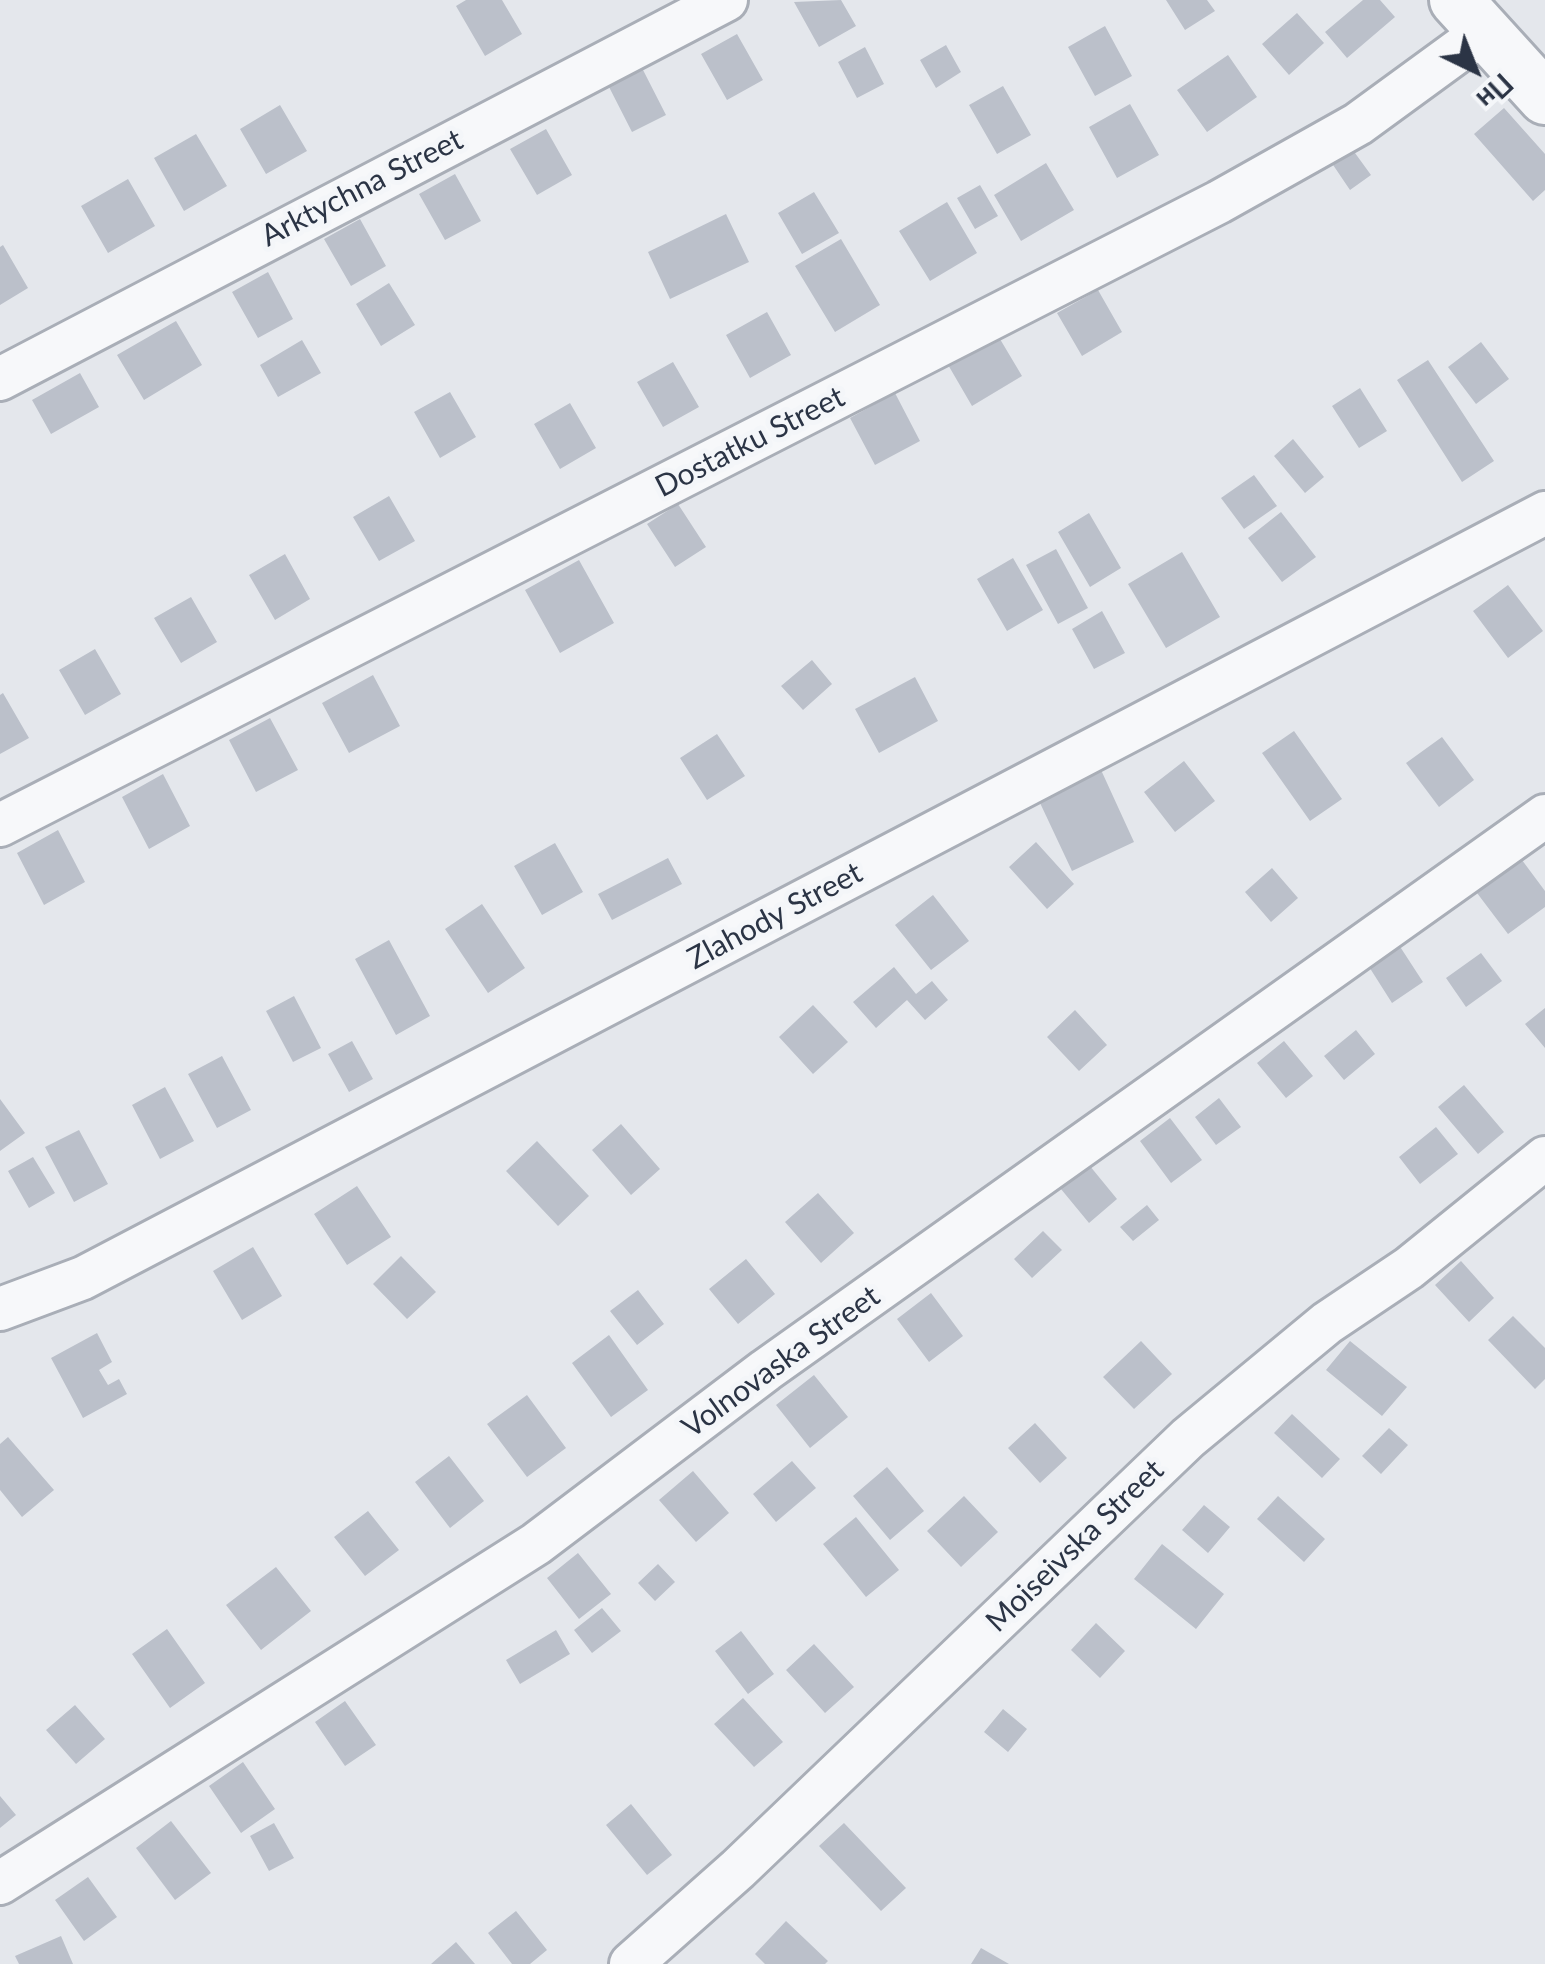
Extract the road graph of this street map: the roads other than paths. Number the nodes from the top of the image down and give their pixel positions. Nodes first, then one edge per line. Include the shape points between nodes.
1 (726, 0) edge
2 (1470, 16) edge
3 (1545, 98) edge
4 (0, 379) edge
5 (1545, 514) edge
6 (1545, 816) edge
7 (0, 824) edge
8 (1545, 1158) edge
9 (0, 1309) edge
10 (0, 1883) edge
11 (630, 1964) edge

1 - 4 street, Arktychna Street
2 - 3 street
2 - 7 street, Dostatku Street via 1358,124 1218,202
5 - 9 street, Zlahody Street via 82,1278
6 - 10 street, Volnovaska Street via 782,1359 536,1544
8 - 11 street, Moiseivska Street via 1188,1438

